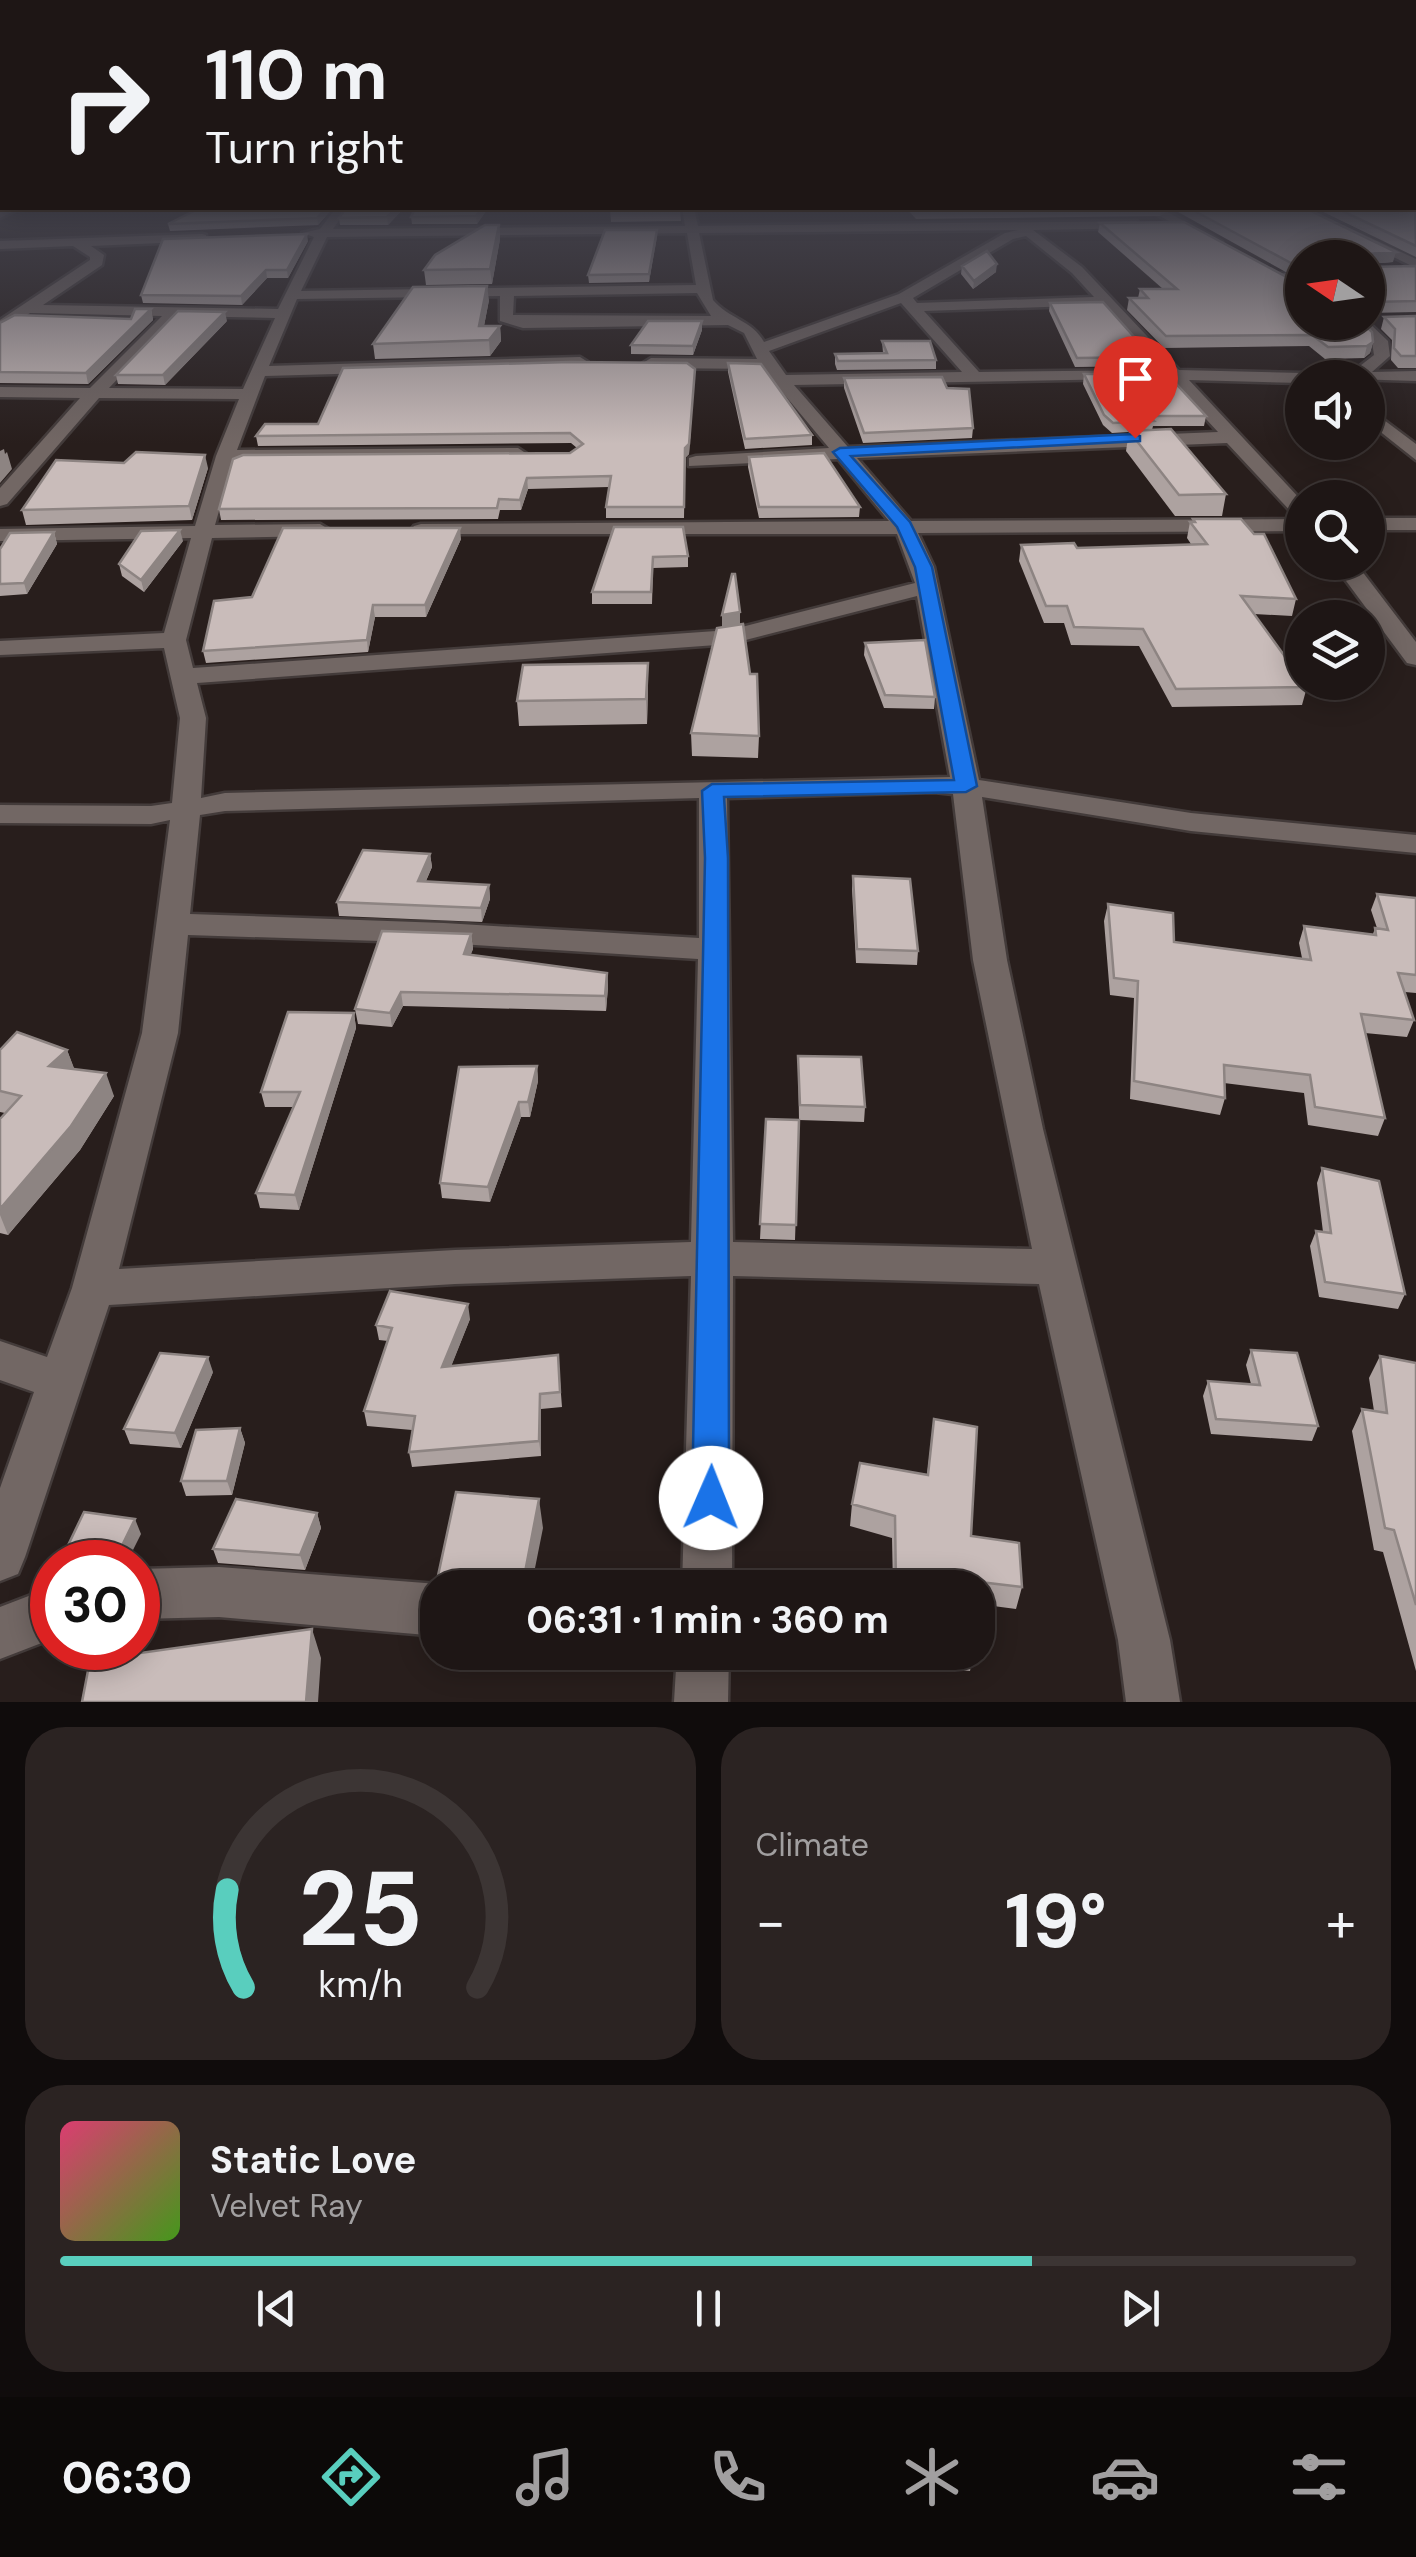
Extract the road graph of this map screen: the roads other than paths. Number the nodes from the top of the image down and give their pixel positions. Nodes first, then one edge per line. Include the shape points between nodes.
1 (63, 285) edge
2 (297, 285) edge
3 (703, 285) edge
4 (934, 285) edge
5 (1090, 285) edge
6 (704, 289) junction
7 (507, 292) junction
8 (1103, 301) junction
9 (909, 302) junction
10 (288, 305) junction
11 (29, 308) junction
12 (175, 311) junction
13 (730, 320) junction
14 (0, 327) edge
15 (603, 362) edge
16 (640, 362) edge
17 (770, 364) junction
18 (1175, 374) junction
19 (1416, 376) edge
20 (974, 377) junction
21 (1285, 377) edge
22 (1385, 377) edge
23 (255, 382) junction
24 (0, 392) edge
25 (92, 395) junction
26 (1385, 428) edge
27 (1233, 436) junction
28 (840, 452) junction
29 (534, 454) edge
30 (1416, 454) edge
31 (225, 456) junction
32 (696, 462) dead end
33 (1285, 493) edge
34 (0, 500) edge
35 (1385, 524) edge
36 (1416, 524) edge
37 (1285, 525) edge
38 (904, 526) junction
39 (206, 530) junction
40 (342, 530) edge
41 (400, 530) edge
42 (0, 535) edge
43 (1357, 580) edge
44 (926, 587) junction
45 (1386, 619) junction
46 (1416, 619) edge
47 (174, 640) junction
48 (0, 648) edge
49 (1416, 658) edge
50 (183, 676) junction
51 (966, 786) junction
52 (712, 791) junction
53 (186, 808) junction
54 (0, 814) edge
55 (1416, 844) edge
56 (173, 924) junction
57 (714, 949) junction
58 (712, 1258) junction
59 (1058, 1268) junction
60 (94, 1288) junction
61 (0, 1360) edge
62 (60, 1382) junction
63 (0, 1556) edge
64 (707, 1570) edge
65 (160, 1593) edge
66 (420, 1609) edge
67 (30, 1621) edge
68 (0, 1633) edge
69 (702, 1670) edge
70 (701, 1702) edge
71 (1153, 1702) edge

1 - 11 street
2 - 10 street
3 - 6 street
4 - 9 street
5 - 8 street
6 - 7 street
6 - 13 street via 714,312
7 - 10 street
7 - 13 street via 505,318 522,323
8 - 9 street
8 - 18 street
9 - 17 street
9 - 20 street
10 - 12 street
10 - 23 street
11 - 12 street
11 - 14 street
12 - 25 street
13 - 17 street via 750,330
15 - 23 street
16 - 17 street
17 - 20 street
17 - 28 street
18 - 20 street
18 - 21 street
18 - 27 street
19 - 22 street
23 - 25 street
23 - 31 street
24 - 25 street
25 - 34 street
26 - 30 street
27 - 28 street
27 - 33 street
28 - 32 street
28 - 38 street
29 - 31 street
31 - 39 street
35 - 36 street
37 - 38 street
38 - 41 street
38 - 44 street
39 - 40 street
39 - 42 street
39 - 47 street
43 - 45 street
44 - 50 street via 730,637
44 - 51 street
45 - 46 street
45 - 49 street
47 - 48 street
47 - 50 street
50 - 53 street via 193,718
51 - 52 street
51 - 55 street via 1191,822
51 - 59 street via 990,960
52 - 53 street
52 - 57 street
53 - 54 street via 115,817
53 - 56 street
56 - 57 street
56 - 60 street via 160,1032
57 - 58 street
58 - 59 street
58 - 60 street
58 - 64 street
59 - 71 street
60 - 62 street
61 - 62 street
62 - 63 street
65 - 66 street
67 - 68 street
69 - 70 street

